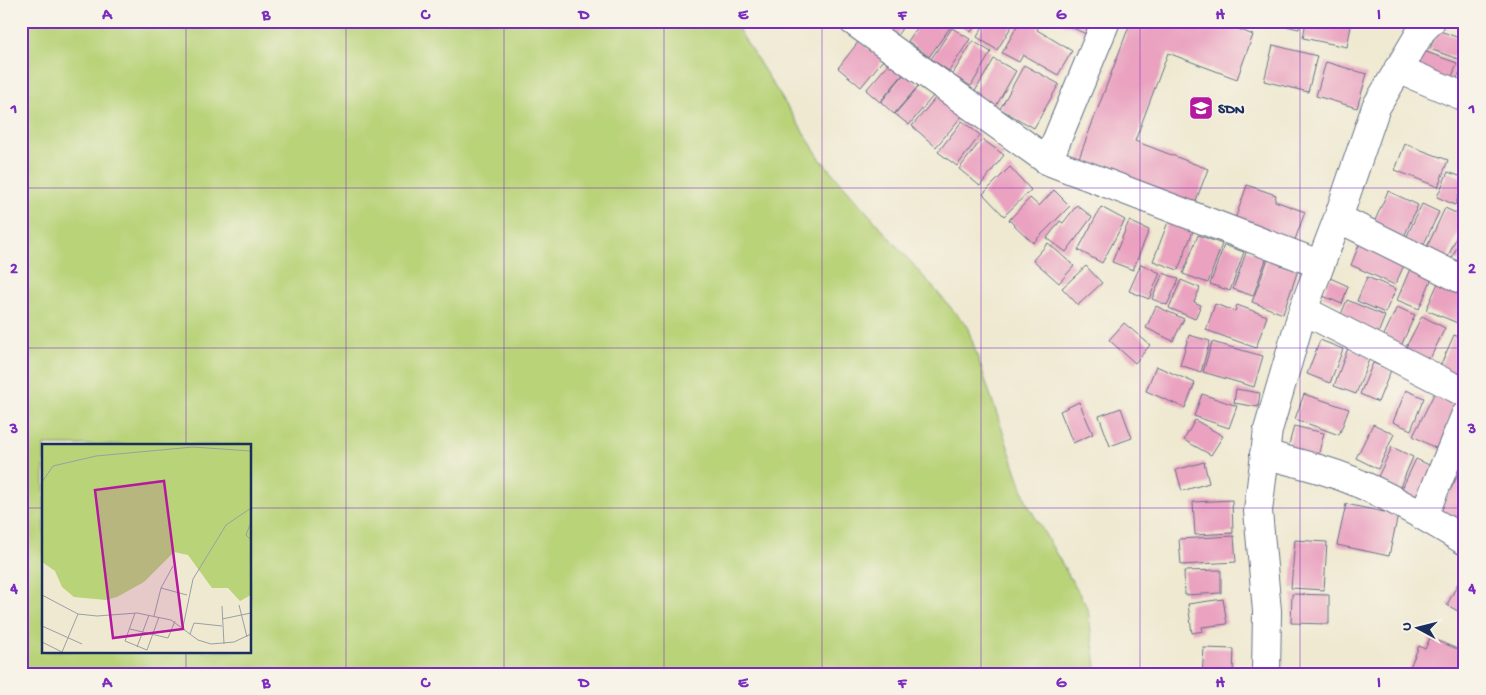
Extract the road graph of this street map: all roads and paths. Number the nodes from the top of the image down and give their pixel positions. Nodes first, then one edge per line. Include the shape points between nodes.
1 (853, 21) edge
2 (1106, 21) edge
3 (1431, 21) edge
4 (1398, 68) junction
5 (1465, 96) edge
6 (1048, 161) junction
7 (1338, 218) junction
8 (1319, 264) junction
9 (1465, 281) edge
10 (1303, 310) junction
11 (1465, 393) edge
12 (1465, 416) edge
13 (1264, 454) junction
14 (1424, 515) junction
15 (1465, 541) edge
16 (1266, 674) edge

1 - 6 street
2 - 6 street
3 - 4 street
4 - 5 street
4 - 7 street via 1376,107
6 - 8 street
7 - 8 street
7 - 9 street
8 - 10 street
10 - 11 street
10 - 13 street
12 - 14 street
13 - 14 street via 1359,483
13 - 16 street via 1258,511 1267,611
14 - 15 street

